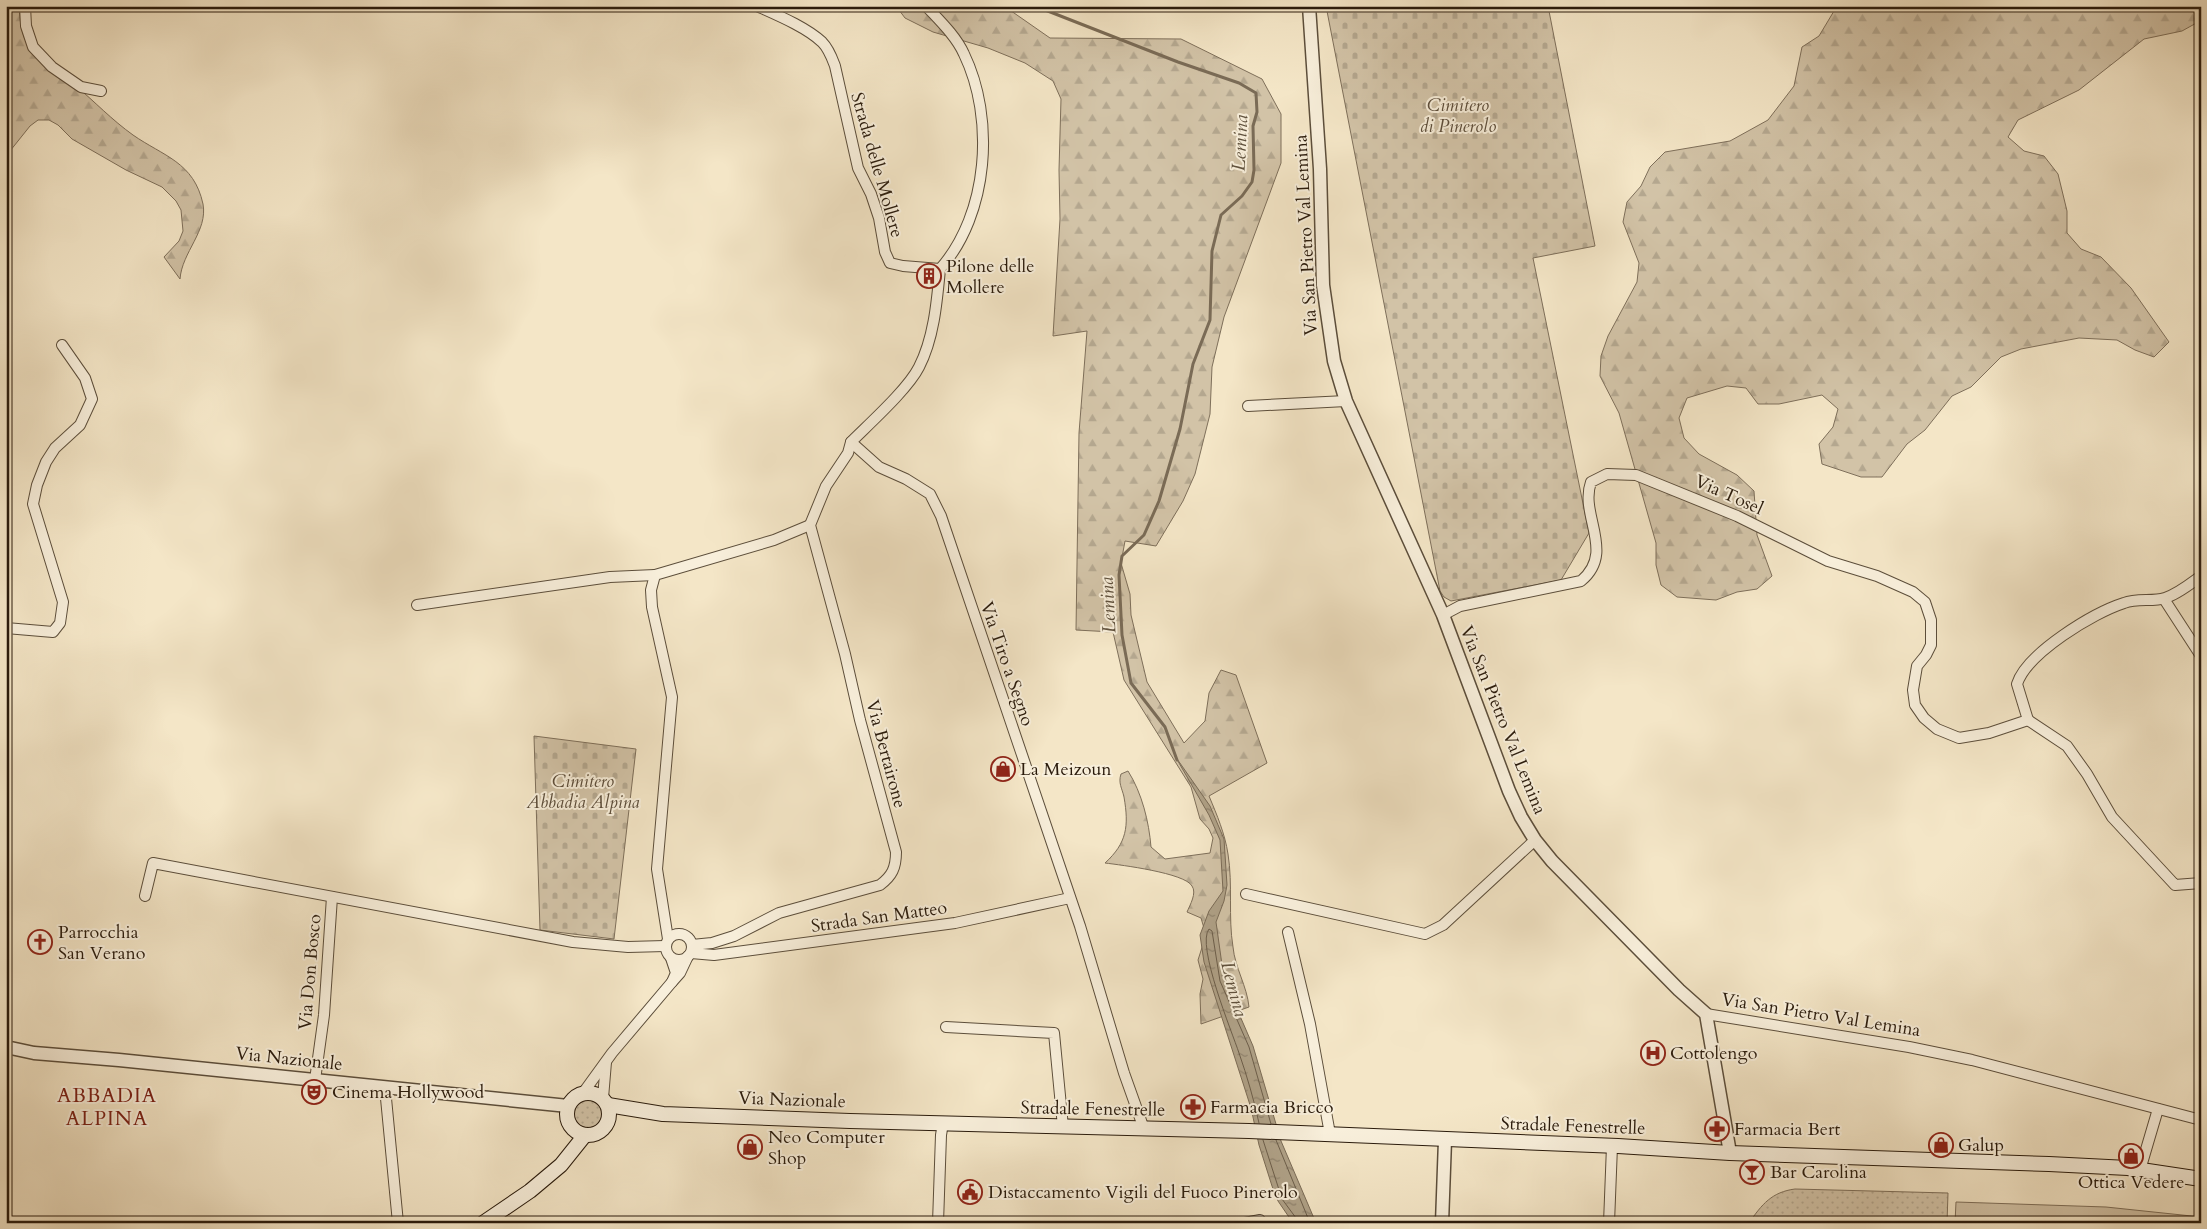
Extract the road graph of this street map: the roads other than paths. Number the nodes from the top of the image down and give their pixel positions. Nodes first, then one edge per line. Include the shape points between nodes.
1 (25, 6) edge
2 (757, 6) edge
3 (926, 6) edge
4 (1309, 6) edge
5 (101, 91) dead end
6 (940, 269) junction
7 (62, 345) dead end
8 (1346, 401) junction
9 (1248, 406) dead end
10 (851, 442) junction
11 (810, 525) junction
12 (655, 575) junction
13 (2201, 576) edge
14 (2164, 599) junction
15 (417, 605) dead end
16 (1443, 615) junction
17 (6, 628) edge
18 (2201, 656) edge
19 (2028, 720) junction
20 (1535, 840) junction
21 (2201, 883) edge
22 (1246, 894) dead end
23 (145, 896) dead end
24 (332, 897) junction
25 (1070, 898) junction
26 (1288, 932) dead end
27 (667, 942) junction
28 (690, 951) junction
29 (671, 958) junction
30 (672, 982) junction
31 (1706, 1014) junction
32 (946, 1027) dead end
33 (6, 1047) edge
34 (606, 1062) junction
35 (315, 1080) junction
36 (386, 1088) junction
37 (583, 1093) junction
38 (605, 1102) junction
39 (568, 1106) junction
40 (2158, 1109) junction
41 (641, 1111) junction
42 (2201, 1120) edge
43 (943, 1123) junction
44 (607, 1124) junction
45 (1063, 1127) junction
46 (1144, 1129) junction
47 (579, 1132) junction
48 (1330, 1134) junction
49 (1445, 1140) junction
50 (1612, 1146) junction
51 (1730, 1153) junction
52 (2140, 1170) junction
53 (2201, 1180) edge
54 (398, 1223) edge
55 (483, 1223) edge
56 (938, 1223) edge
57 (1245, 1223) edge
58 (1262, 1223) edge
59 (1442, 1223) edge
60 (1609, 1223) edge

1 - 5 street via 26,26 33,47 52,67 74,82
2 - 6 street, Strada delle Mollere via 802,29 822,42 830,53 858,168 871,194 890,263
3 - 6 street via 963,51 974,78 981,109 979,191 962,239
4 - 8 street, Via San Pietro Val Lemina via 1320,169 1323,285 1330,345
6 - 10 street via 930,340 919,368
7 - 17 street via 85,378 92,399 80,425 55,448 46,462 33,504 63,602 60,623 53,632
8 - 9 street
8 - 16 street, Via San Pietro Val Lemina
10 - 11 street via 826,486
10 - 25 street, Via Tiro a Segno via 879,466 930,494 941,516
11 - 12 street via 774,540
11 - 28 street, Via Bertairone via 896,852 895,870 880,885 779,913 734,936
12 - 15 street via 610,578
12 - 27 street via 651,590 652,607 672,697 656,869
13 - 14 street
14 - 18 street
14 - 19 street via 2135,600 2112,607 2054,642 2023,671 2017,684
16 - 19 street, Via Tosel via 1460,606 1581,581 1589,575 1595,562 1597,546 1588,496 1591,482 1607,474 1636,474 1737,516 1828,561 1913,592 1925,602 1931,620 1930,645 1916,666 1912,690 1915,705 1937,729 1960,738 1989,733
16 - 20 street, Via San Pietro Val Lemina via 1509,791
19 - 21 street via 2067,746 2112,817 2175,885
20 - 22 street via 1444,925 1425,934
20 - 31 street, Via San Pietro Val Lemina via 1594,905
23 - 24 street via 153,863
24 - 27 street via 573,942 628,947
24 - 35 street, Via Don Bosco via 324,1015
25 - 28 street, Strada San Matteo via 955,923 714,955
25 - 46 street, Via Tiro a Segno
26 - 48 street via 1310,1024
27 - 28 street via 672,935 681,934 689,938
27 - 29 street
28 - 29 street via 680,960
28 - 30 street
29 - 30 street via 676,973
30 - 34 street
31 - 40 street, Via San Pietro Val Lemina via 1972,1060
31 - 51 street
32 - 45 street via 1054,1033
33 - 35 street, Via Nazionale via 34,1053
34 - 37 street
34 - 38 street
35 - 36 street, Via Nazionale
36 - 39 street, Via Nazionale
36 - 54 street
37 - 38 main road, Via Nazionale via 597,1094
37 - 39 main road
38 - 41 main road, Via Nazionale
38 - 44 main road via 610,1112
39 - 47 main road via 566,1116
40 - 42 street, Via San Pietro Val Lemina
40 - 52 street
41 - 43 main road, Via Nazionale
41 - 44 main road, Via Nazionale
43 - 45 main road, Stradale Fenestrelle
43 - 56 street
44 - 47 main road, Via Nazionale via 598,1133
45 - 46 main road, Stradale Fenestrelle
46 - 48 main road, Stradale Fenestrelle
47 - 55 main road via 561,1165
48 - 49 main road, Stradale Fenestrelle
49 - 50 main road, Stradale Fenestrelle
49 - 59 street
50 - 51 main road, Stradale Fenestrelle
50 - 60 street
51 - 52 main road, Stradale Fenestrelle
52 - 53 main road, Stradale Fenestrelle
57 - 58 street via 1260,1220

